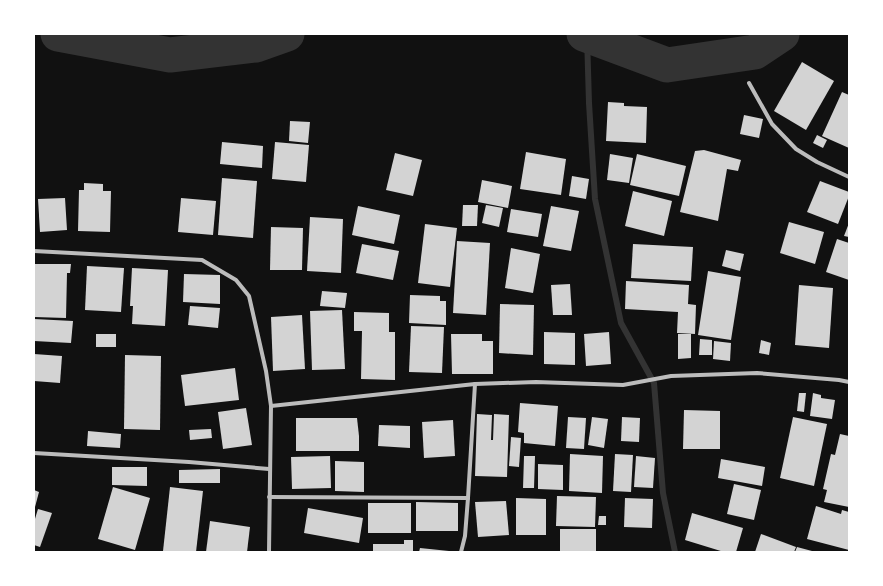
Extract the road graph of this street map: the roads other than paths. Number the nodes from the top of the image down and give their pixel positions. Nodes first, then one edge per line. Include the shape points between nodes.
1 (749, 83) dead end
2 (849, 177) edge
3 (34, 251) edge
4 (849, 382) edge
5 (475, 384) junction
6 (271, 406) junction
7 (34, 453) edge
8 (269, 469) junction
9 (269, 497) junction
10 (468, 498) junction
11 (269, 552) edge
12 (461, 552) edge

1 - 2 street via 772,124 796,149
3 - 6 street via 202,260 224,272 236,280 249,296
4 - 5 street via 757,373 671,376 623,385 536,382
5 - 6 street
5 - 10 street
6 - 8 street
7 - 8 street
8 - 9 street
9 - 10 street
9 - 11 street
10 - 12 street

